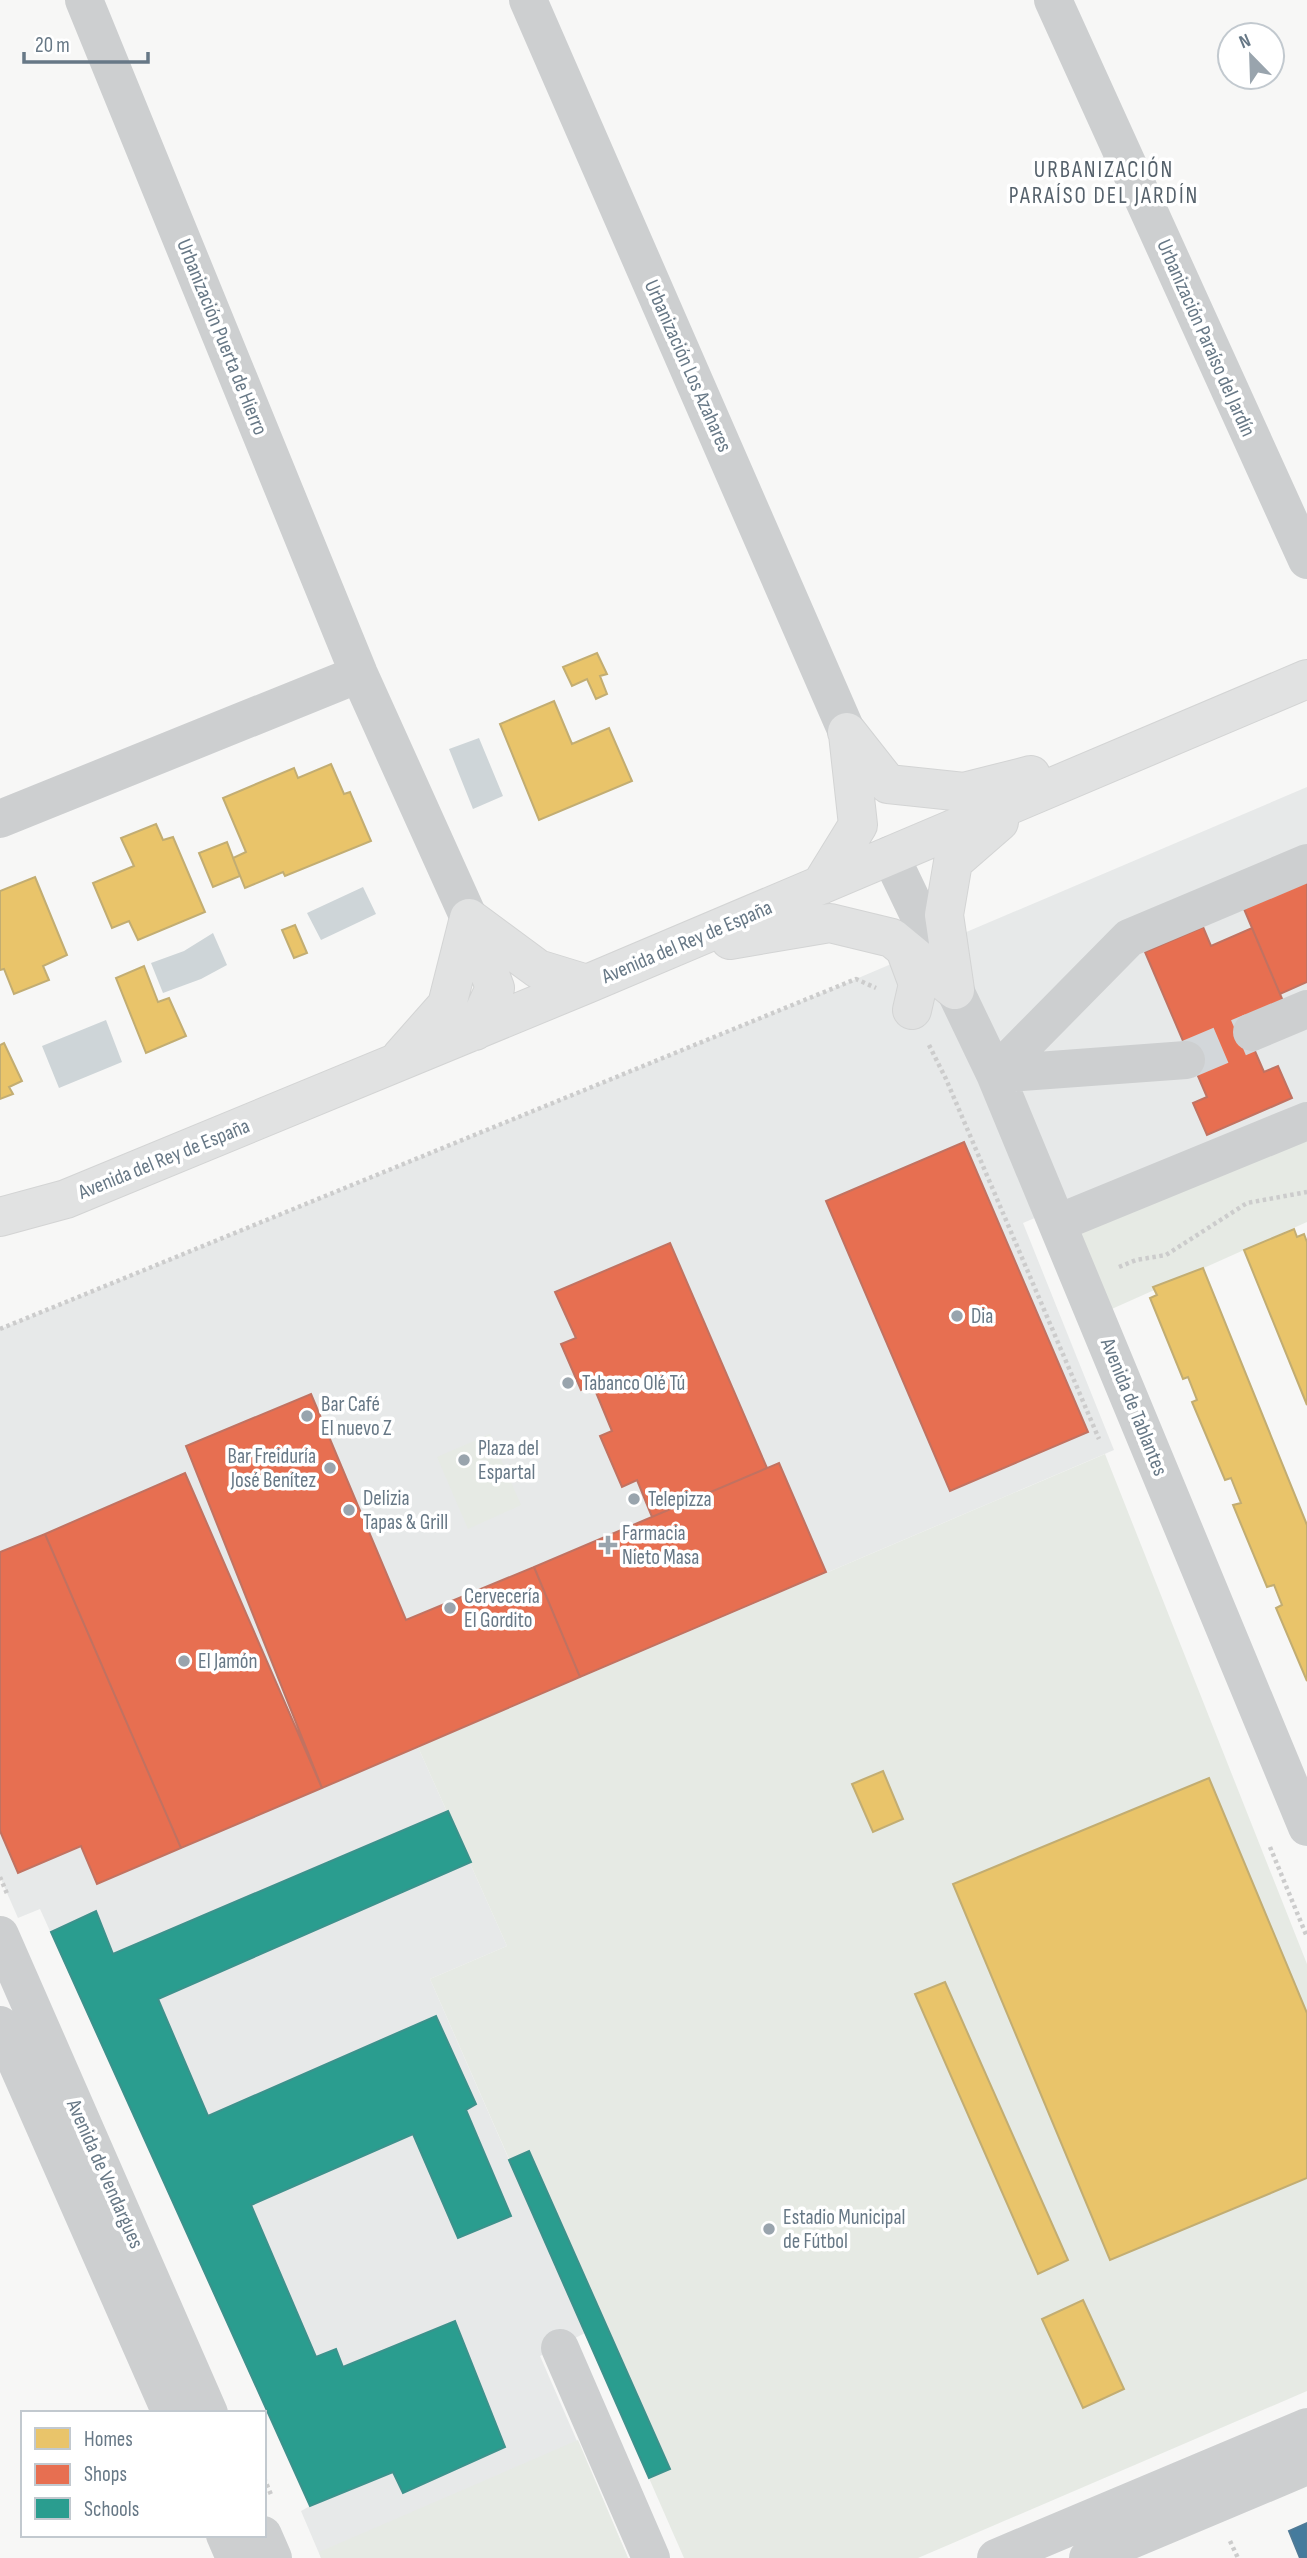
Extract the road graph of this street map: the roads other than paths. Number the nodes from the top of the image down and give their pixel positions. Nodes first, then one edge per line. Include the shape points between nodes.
1 (84, 0) edge
2 (528, 0) edge
3 (1053, 0) edge
4 (1307, 560) edge
5 (359, 674) junction
6 (1307, 679) edge
7 (847, 732) junction
8 (1162, 741) junction
9 (1026, 799) junction
10 (0, 819) edge
11 (890, 855) junction
12 (1307, 863) edge
13 (821, 885) junction
14 (469, 918) junction
15 (905, 949) junction
16 (598, 980) junction
17 (955, 990) junction
18 (1307, 1009) edge
19 (912, 1010) road end
20 (475, 1031) junction
21 (1252, 1032) tunnel mouth
22 (1186, 1060) tunnel mouth
23 (395, 1063) junction
24 (995, 1073) junction
25 (1304, 1132) edge
26 (66, 1199) junction
27 (0, 1217) edge
28 (1058, 1223) junction
29 (0, 1239) edge
30 (1307, 1827) edge
31 (0, 1935) edge
32 (0, 2025) edge
33 (560, 2348) dead end
34 (170, 2411) edge
35 (208, 2411) edge
36 (1307, 2427) edge
37 (1307, 2466) edge
38 (1217, 2485) junction
39 (226, 2537) edge
40 (264, 2537) edge
41 (236, 2558) edge
42 (273, 2558) edge
43 (652, 2558) edge
44 (996, 2558) edge
45 (1088, 2558) edge

1 - 5 street, Urbanización Puerta de Hierro
2 - 7 street, Urbanización Los Azahares
3 - 4 street, Urbanización Paraíso del Jardín
5 - 10 street
5 - 14 street, Urbanización Puerta de Hierro
6 - 8 main road, Avenida del Rey de España
7 - 8 main road via 888,784 964,792
7 - 13 main road via 858,825
8 - 9 main road, Avenida del Rey de España
9 - 11 main road, Avenida del Rey de España
9 - 17 main road via 953,862 944,915
11 - 13 main road, Avenida del Rey de España
11 - 17 street, Avenida de Tablantes
12 - 24 street via 1129,937
13 - 16 main road, Avenida del Rey de España
14 - 16 main road via 538,969
14 - 20 main road via 495,988
14 - 23 main road via 447,1005
15 - 16 main road via 892,938 830,923 735,939
15 - 17 main road
15 - 19 main road via 918,984
16 - 20 main road, Avenida del Rey de España
17 - 24 street, Avenida de Tablantes
18 - 21 street
20 - 23 main road, Avenida del Rey de España
22 - 24 street
23 - 26 main road, Avenida del Rey de España
24 - 28 street, Avenida de Tablantes
25 - 28 street
26 - 27 main road, Avenida del Rey de España
26 - 29 main road, Avenida del Rey de España
28 - 30 street, Avenida de Tablantes
31 - 35 street, Avenida de Vendargues
32 - 34 street, Avenida de Vendargues
33 - 43 street
36 - 38 street
37 - 38 street
38 - 44 street
38 - 45 street
39 - 41 street
40 - 42 street

